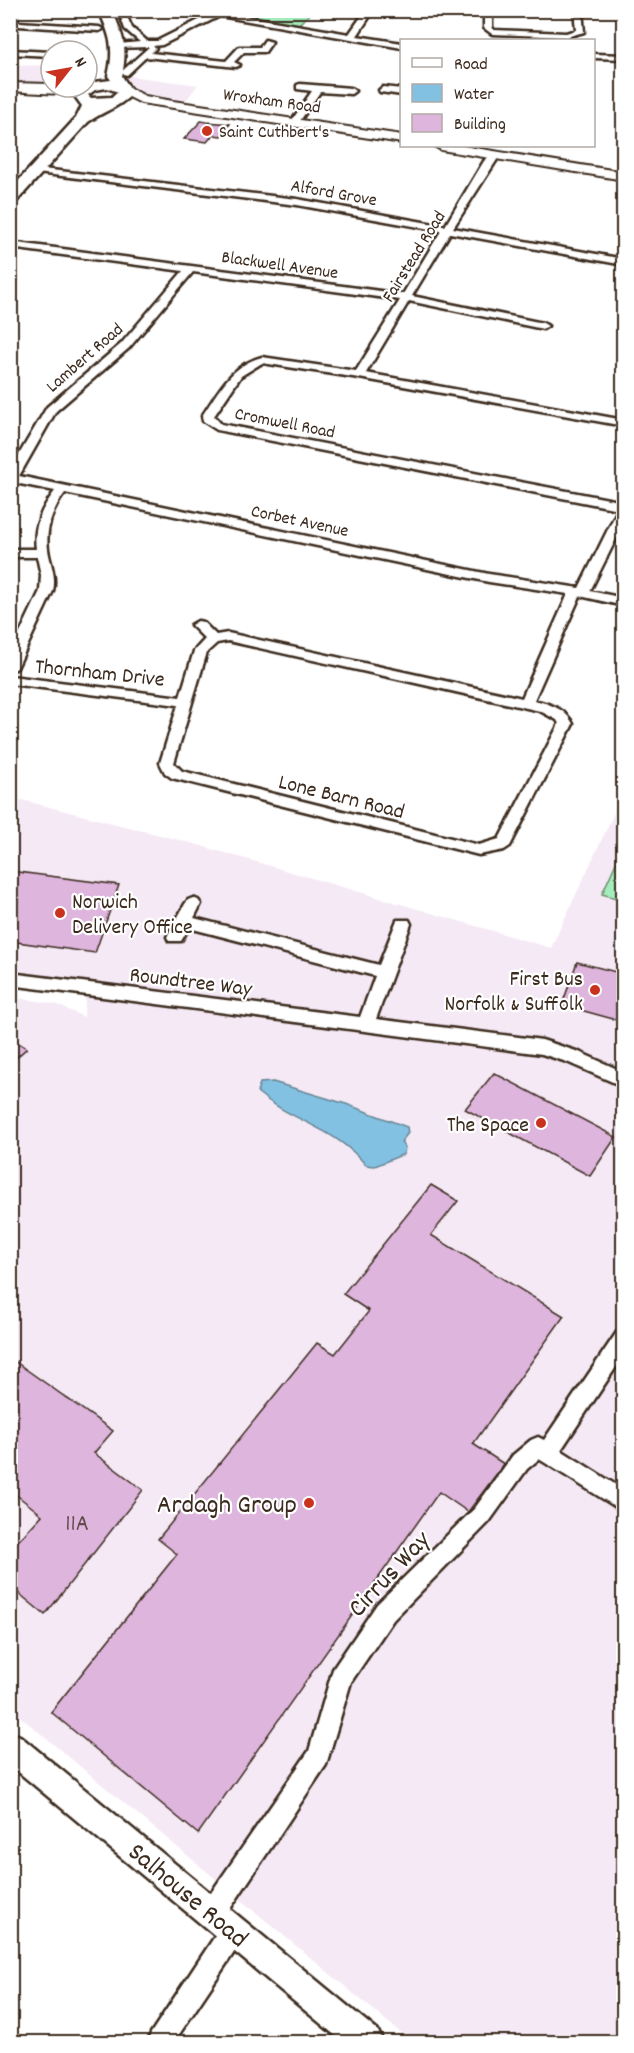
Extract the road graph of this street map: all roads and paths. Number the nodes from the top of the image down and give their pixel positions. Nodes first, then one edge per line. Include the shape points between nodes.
1 (105, 10) edge
2 (370, 10) edge
3 (488, 10) edge
4 (578, 10) edge
5 (10, 12) edge
6 (223, 12) edge
7 (122, 14) dead end
8 (12, 22) edge
9 (106, 29) junction
10 (534, 37) edge
11 (351, 38) junction
12 (268, 42) dead end
13 (149, 45) junction
14 (119, 46) junction
15 (400, 46) edge
16 (10, 52) edge
17 (39, 53) edge
18 (146, 56) junction
19 (595, 56) edge
20 (624, 57) edge
21 (99, 82) edge
22 (123, 83) junction
23 (10, 87) edge
24 (99, 87) edge
25 (300, 87) dead end
26 (39, 89) edge
27 (318, 89) junction
28 (351, 91) dead end
29 (99, 96) edge
30 (89, 99) edge
31 (112, 102) junction
32 (173, 105) junction
33 (83, 119) junction
34 (294, 123) junction
35 (400, 139) edge
36 (451, 147) edge
37 (500, 152) edge
38 (38, 170) junction
39 (624, 176) edge
40 (10, 200) edge
41 (449, 228) junction
42 (10, 245) edge
43 (624, 262) edge
44 (190, 269) junction
45 (406, 298) junction
46 (543, 326) dead end
47 (359, 375) junction
48 (624, 423) edge
49 (11, 478) edge
50 (63, 488) junction
51 (624, 508) edge
52 (10, 553) edge
53 (42, 553) junction
54 (579, 592) junction
55 (624, 602) edge
56 (198, 625) dead end
57 (213, 639) junction
58 (10, 668) edge
59 (11, 680) edge
60 (185, 702) junction
61 (526, 704) junction
62 (193, 904) dead end
63 (184, 921) junction
64 (403, 924) dead end
65 (175, 937) dead end
66 (383, 972) junction
67 (10, 979) edge
68 (366, 1025) junction
69 (624, 1080) edge
70 (624, 1338) edge
71 (547, 1453) junction
72 (624, 1502) edge
73 (10, 1746) edge
74 (223, 1921) junction
75 (160, 2043) edge
76 (367, 2043) edge

1 - 9 highway
2 - 11 street
3 - 10 street via 488,28 492,32
4 - 10 street via 577,34
5 - 8 street
6 - 11 street
6 - 13 street
7 - 13 street via 129,29
8 - 9 street
9 - 14 highway via 117,34
9 - 21 highway via 108,75
11 - 15 street
12 - 18 street via 262,50 242,49 232,65
13 - 14 street
13 - 18 street
14 - 22 highway via 115,76
16 - 17 street
18 - 22 street
19 - 20 street
22 - 24 highway
22 - 31 highway via 125,96
22 - 32 main road, Wroxham Road via 141,99
23 - 26 main road
25 - 27 street
27 - 28 street
27 - 34 street
29 - 31 highway
30 - 33 highway
31 - 32 main road, Wroxham Road
31 - 33 highway
32 - 34 main road, Wroxham Road
33 - 38 highway
34 - 35 main road, Wroxham Road
36 - 37 main road
37 - 39 main road
37 - 41 street, Fairstead Road via 489,161
38 - 40 highway
38 - 41 street, Alford Grove via 297,202
41 - 43 street, Alford Grove
41 - 45 street, Fairstead Road
42 - 44 street, Blackwell Avenue
44 - 45 street, Blackwell Avenue
44 - 49 street, Lambert Road via 125,346 51,409
45 - 46 street, Blackwell Avenue
45 - 47 street, Fairstead Road
47 - 48 street, Cromwell Road
47 - 51 street, Cromwell Road via 271,360 254,361 241,368 208,416 209,421 218,427
49 - 50 street, Corbet Avenue
50 - 53 street via 42,523
50 - 54 street, Corbet Avenue via 489,578
51 - 54 street
52 - 53 street
53 - 58 street via 47,569 46,593
54 - 55 street, Corbet Avenue
54 - 61 street
56 - 57 street
57 - 60 street, Lone Barn Road via 201,651
57 - 61 street, Lone Barn Road via 238,639
59 - 60 street, Thornham Drive
60 - 61 street, Lone Barn Road via 167,763 177,774 479,850 505,842 564,732 567,715
62 - 63 street, Roundtree Way
63 - 65 street, Roundtree Way
63 - 66 street
64 - 66 street
66 - 68 street
67 - 68 street, Roundtree Way
68 - 69 street, Roundtree Way via 542,1047
70 - 71 street
71 - 72 street
71 - 74 street, Cirrus Way via 538,1447 520,1462 482,1515 385,1612 341,1677 318,1757
73 - 74 street, Salhouse Road
74 - 75 street
74 - 76 street, Salhouse Road

